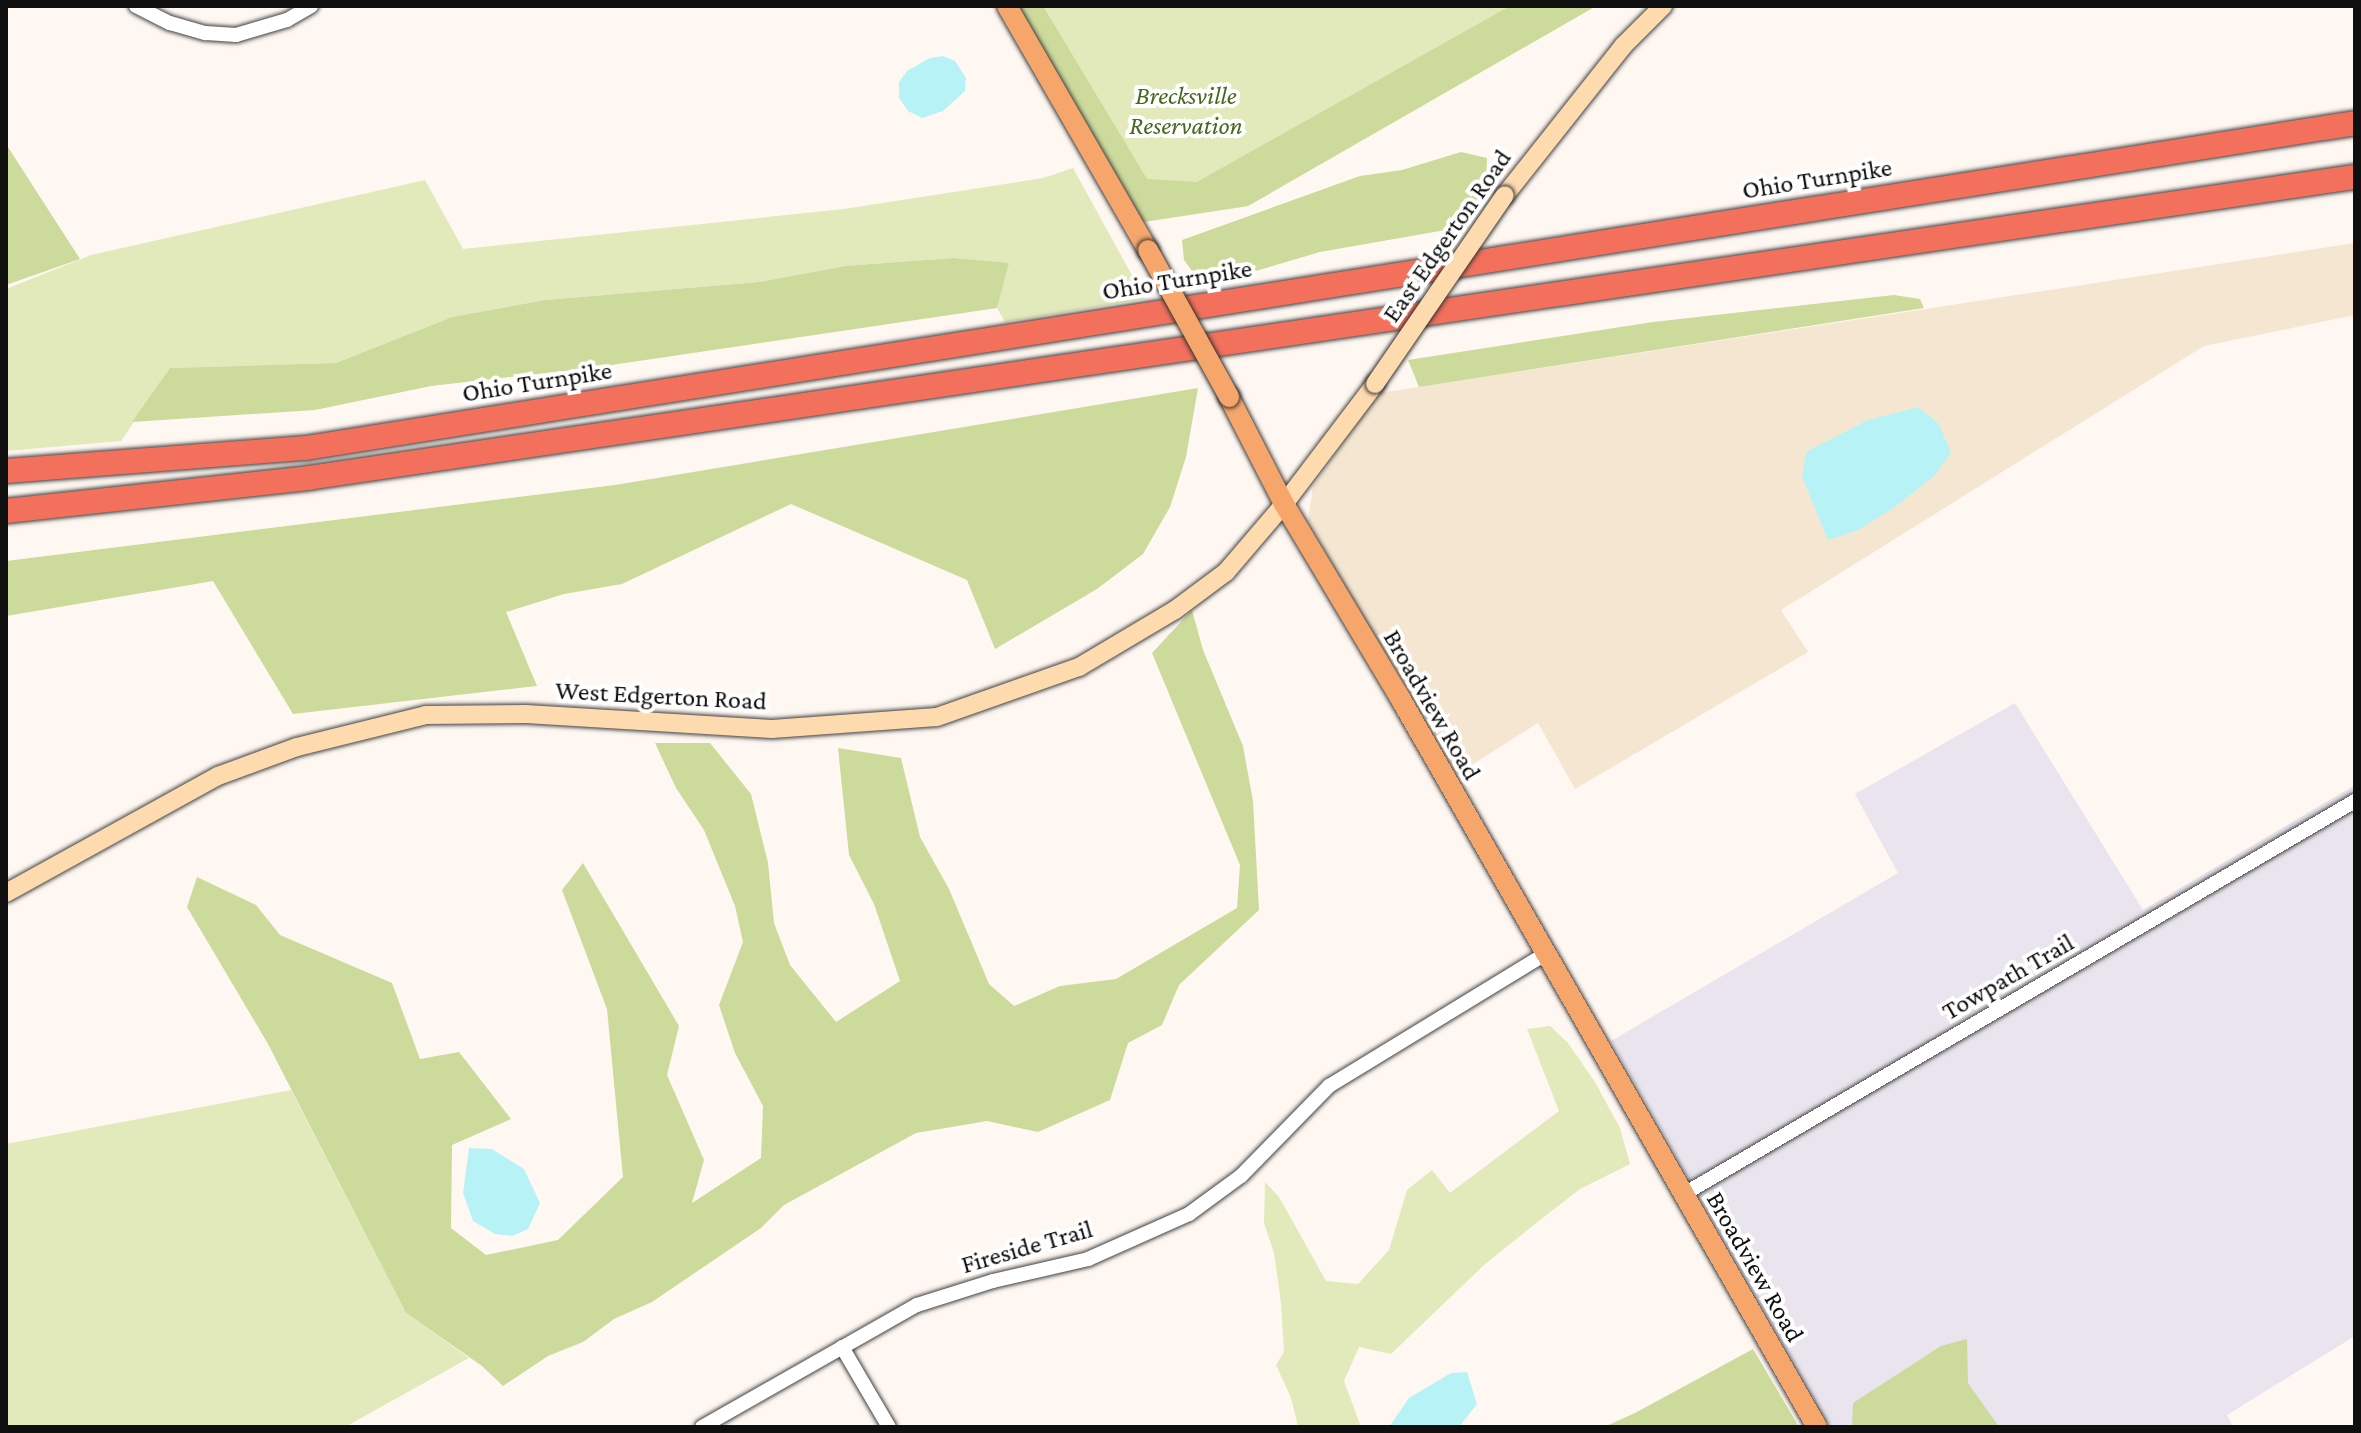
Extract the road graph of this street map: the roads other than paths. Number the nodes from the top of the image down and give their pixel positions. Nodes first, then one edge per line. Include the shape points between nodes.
1 (136, 6) edge
2 (311, 6) edge
3 (1007, 6) edge
4 (1663, 6) edge
5 (2355, 123) edge
6 (2355, 177) edge
7 (6, 471) edge
8 (1284, 504) junction
9 (6, 511) edge
10 (2355, 801) edge
11 (6, 893) edge
12 (1545, 954) junction
13 (1684, 1194) junction
14 (842, 1347) junction
15 (702, 1427) edge
16 (889, 1427) edge
17 (1817, 1427) edge

1 - 2 street via 170,23 236,35 287,20
3 - 8 main road, Broadview Road, bridge via 1148,250
4 - 8 street, East Edgerton Road, bridge via 1623,46 1505,195 1375,384
5 - 7 highway, Ohio Turnpike via 306,448
6 - 9 highway via 339,473
8 - 11 street, West Edgerton Road via 1226,572 1175,610 1079,667 937,717 772,729 526,714 426,715 297,747 218,776
8 - 12 main road, Broadview Road
10 - 13 street, Towpath Trail
12 - 13 main road, Broadview Road
12 - 14 street, Fireside Trail via 1329,1086 1241,1176 1189,1214 1088,1259 917,1305
13 - 17 main road, Broadview Road
14 - 15 street, Fireside Trail
14 - 16 street

